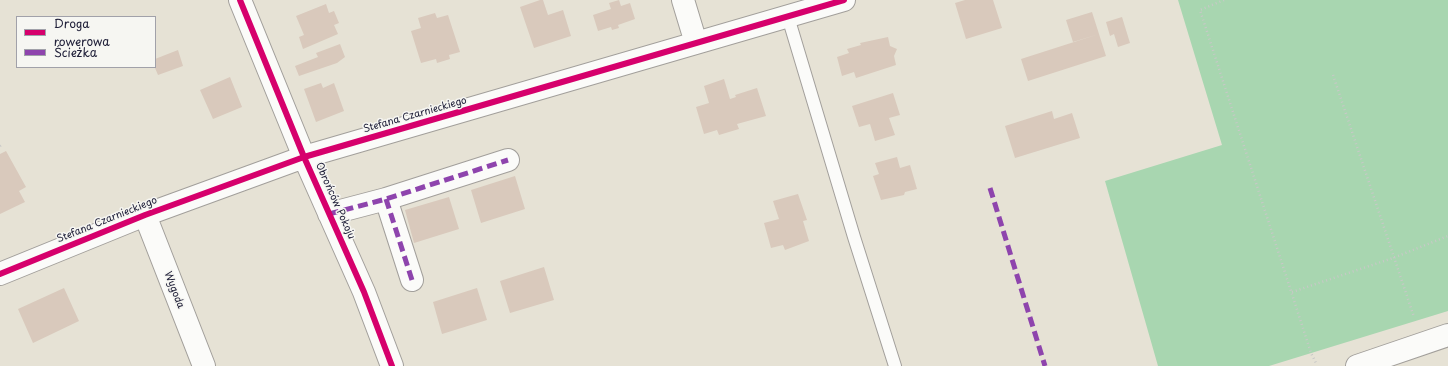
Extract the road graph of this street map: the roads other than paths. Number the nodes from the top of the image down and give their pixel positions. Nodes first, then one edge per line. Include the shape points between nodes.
1 (240, 0) edge
2 (683, 0) edge
3 (844, 0) edge
4 (788, 17) junction
5 (696, 43) junction
6 (304, 157) junction
7 (508, 160) dead end
8 (386, 199) junction
9 (329, 214) junction
10 (145, 215) junction
11 (0, 274) edge
12 (412, 280) dead end
13 (1448, 335) edge
14 (204, 366) edge
15 (392, 366) edge
16 (896, 366) edge
17 (1357, 366) edge

1 - 6 street, Obrońców Pokoju
2 - 5 street
3 - 4 street, Stefana Czarnieckiego
4 - 5 street, Stefana Czarnieckiego
4 - 16 lane
5 - 6 street, Stefana Czarnieckiego
6 - 9 street, Obrońców Pokoju
6 - 10 street, Stefana Czarnieckiego
7 - 8 street
8 - 9 street
8 - 12 street
9 - 15 street, Obrońców Pokoju via 364,292
10 - 11 street, Stefana Czarnieckiego
10 - 14 street, Wygoda
13 - 17 street

